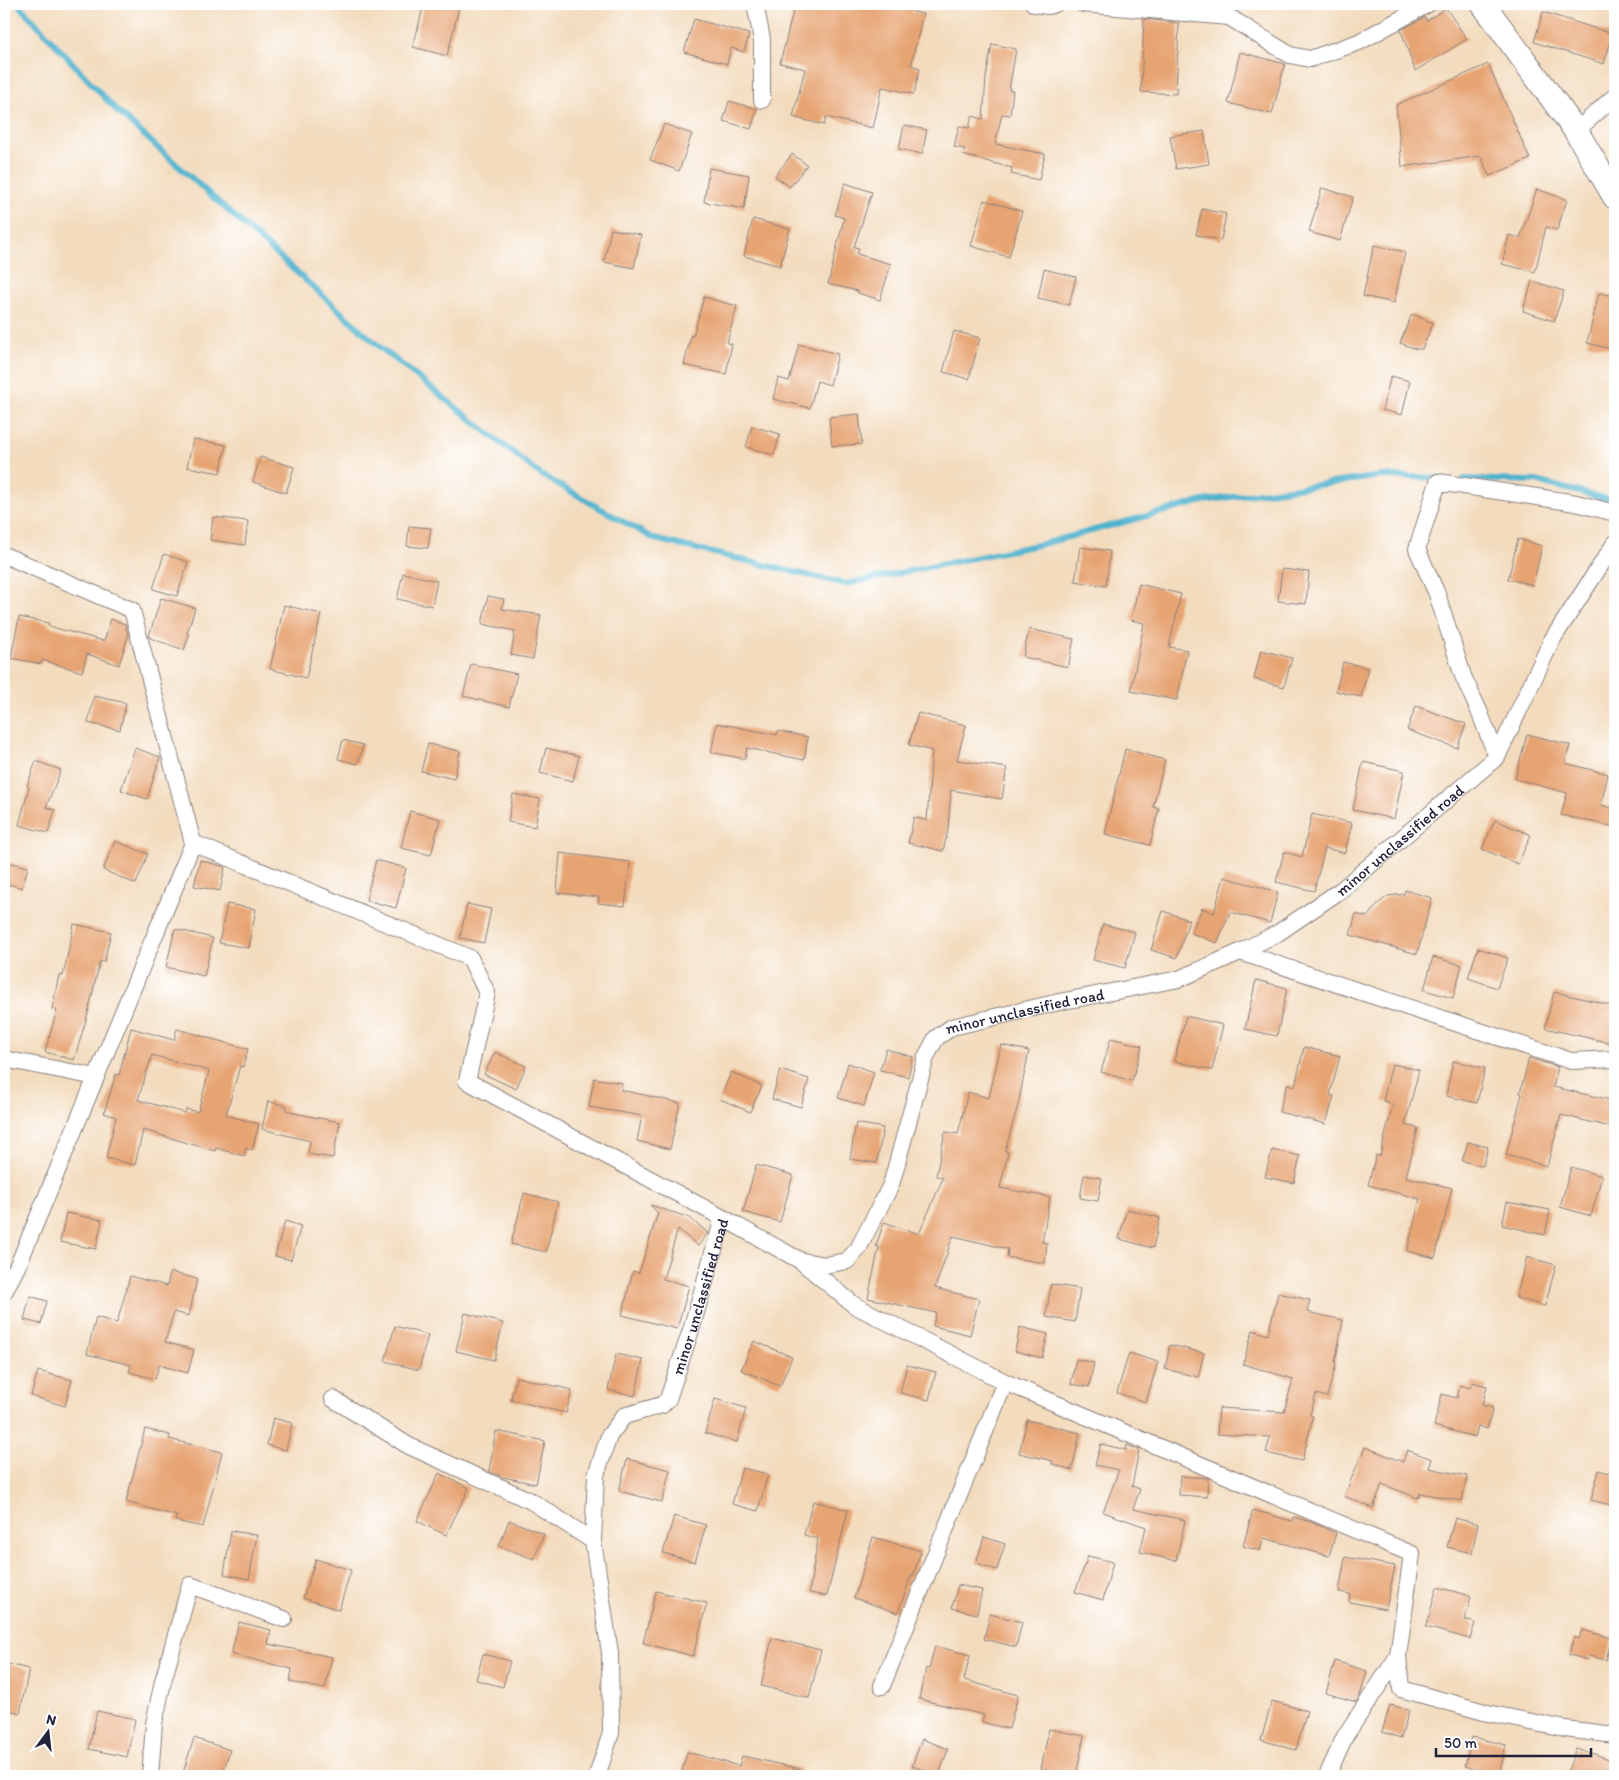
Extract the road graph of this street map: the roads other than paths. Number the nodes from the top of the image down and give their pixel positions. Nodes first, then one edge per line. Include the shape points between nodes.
1 (754, 4) edge
2 (1034, 4) edge
3 (1055, 4) edge
4 (1083, 4) edge
5 (1428, 4) edge
6 (1483, 4) edge
7 (1615, 96) edge
8 (762, 100) dead end
9 (1576, 131) junction
10 (1615, 198) edge
11 (1615, 513) edge
12 (1615, 543) edge
13 (4, 556) edge
14 (1497, 757) junction
15 (193, 843) junction
16 (1240, 952) junction
17 (4, 1059) edge
18 (1615, 1059) edge
19 (96, 1076) junction
20 (723, 1218) junction
21 (801, 1261) junction
22 (4, 1292) edge
23 (1005, 1382) junction
24 (333, 1399) dead end
25 (593, 1541) junction
26 (284, 1619) dead end
27 (1398, 1656) junction
28 (882, 1686) dead end
29 (1615, 1735) edge
30 (150, 1776) edge
31 (597, 1776) edge
32 (1327, 1776) edge

1 - 8 street via 762,39
2 - 3 street
4 - 5 street via 1230,17 1290,56 1310,59 1359,42
6 - 9 main road
7 - 9 street
9 - 10 main road
11 - 14 street via 1576,503 1438,482 1417,549 1437,594 1463,676
12 - 14 street via 1552,640
13 - 15 street via 132,610
14 - 16 street, minor unclassified road via 1341,890 1278,933
15 - 19 street
15 - 20 street via 470,958 487,993 467,1081
16 - 18 street via 1571,1061
16 - 21 street, minor unclassified road via 1179,979 952,1027 936,1038 926,1056 891,1185 858,1249 847,1261 825,1265
17 - 19 street
19 - 22 street
20 - 21 street, minor unclassified road
20 - 25 street, minor unclassified road via 668,1399 662,1405 624,1416 609,1436 596,1475
21 - 23 street via 854,1305
23 - 27 street via 1412,1554
23 - 28 street
24 - 25 street via 409,1446 531,1501
25 - 31 street, minor unclassified road via 610,1653 611,1733
26 - 30 street via 190,1585 161,1689 154,1724
27 - 29 street via 1401,1689 1488,1713
27 - 32 street via 1345,1736

